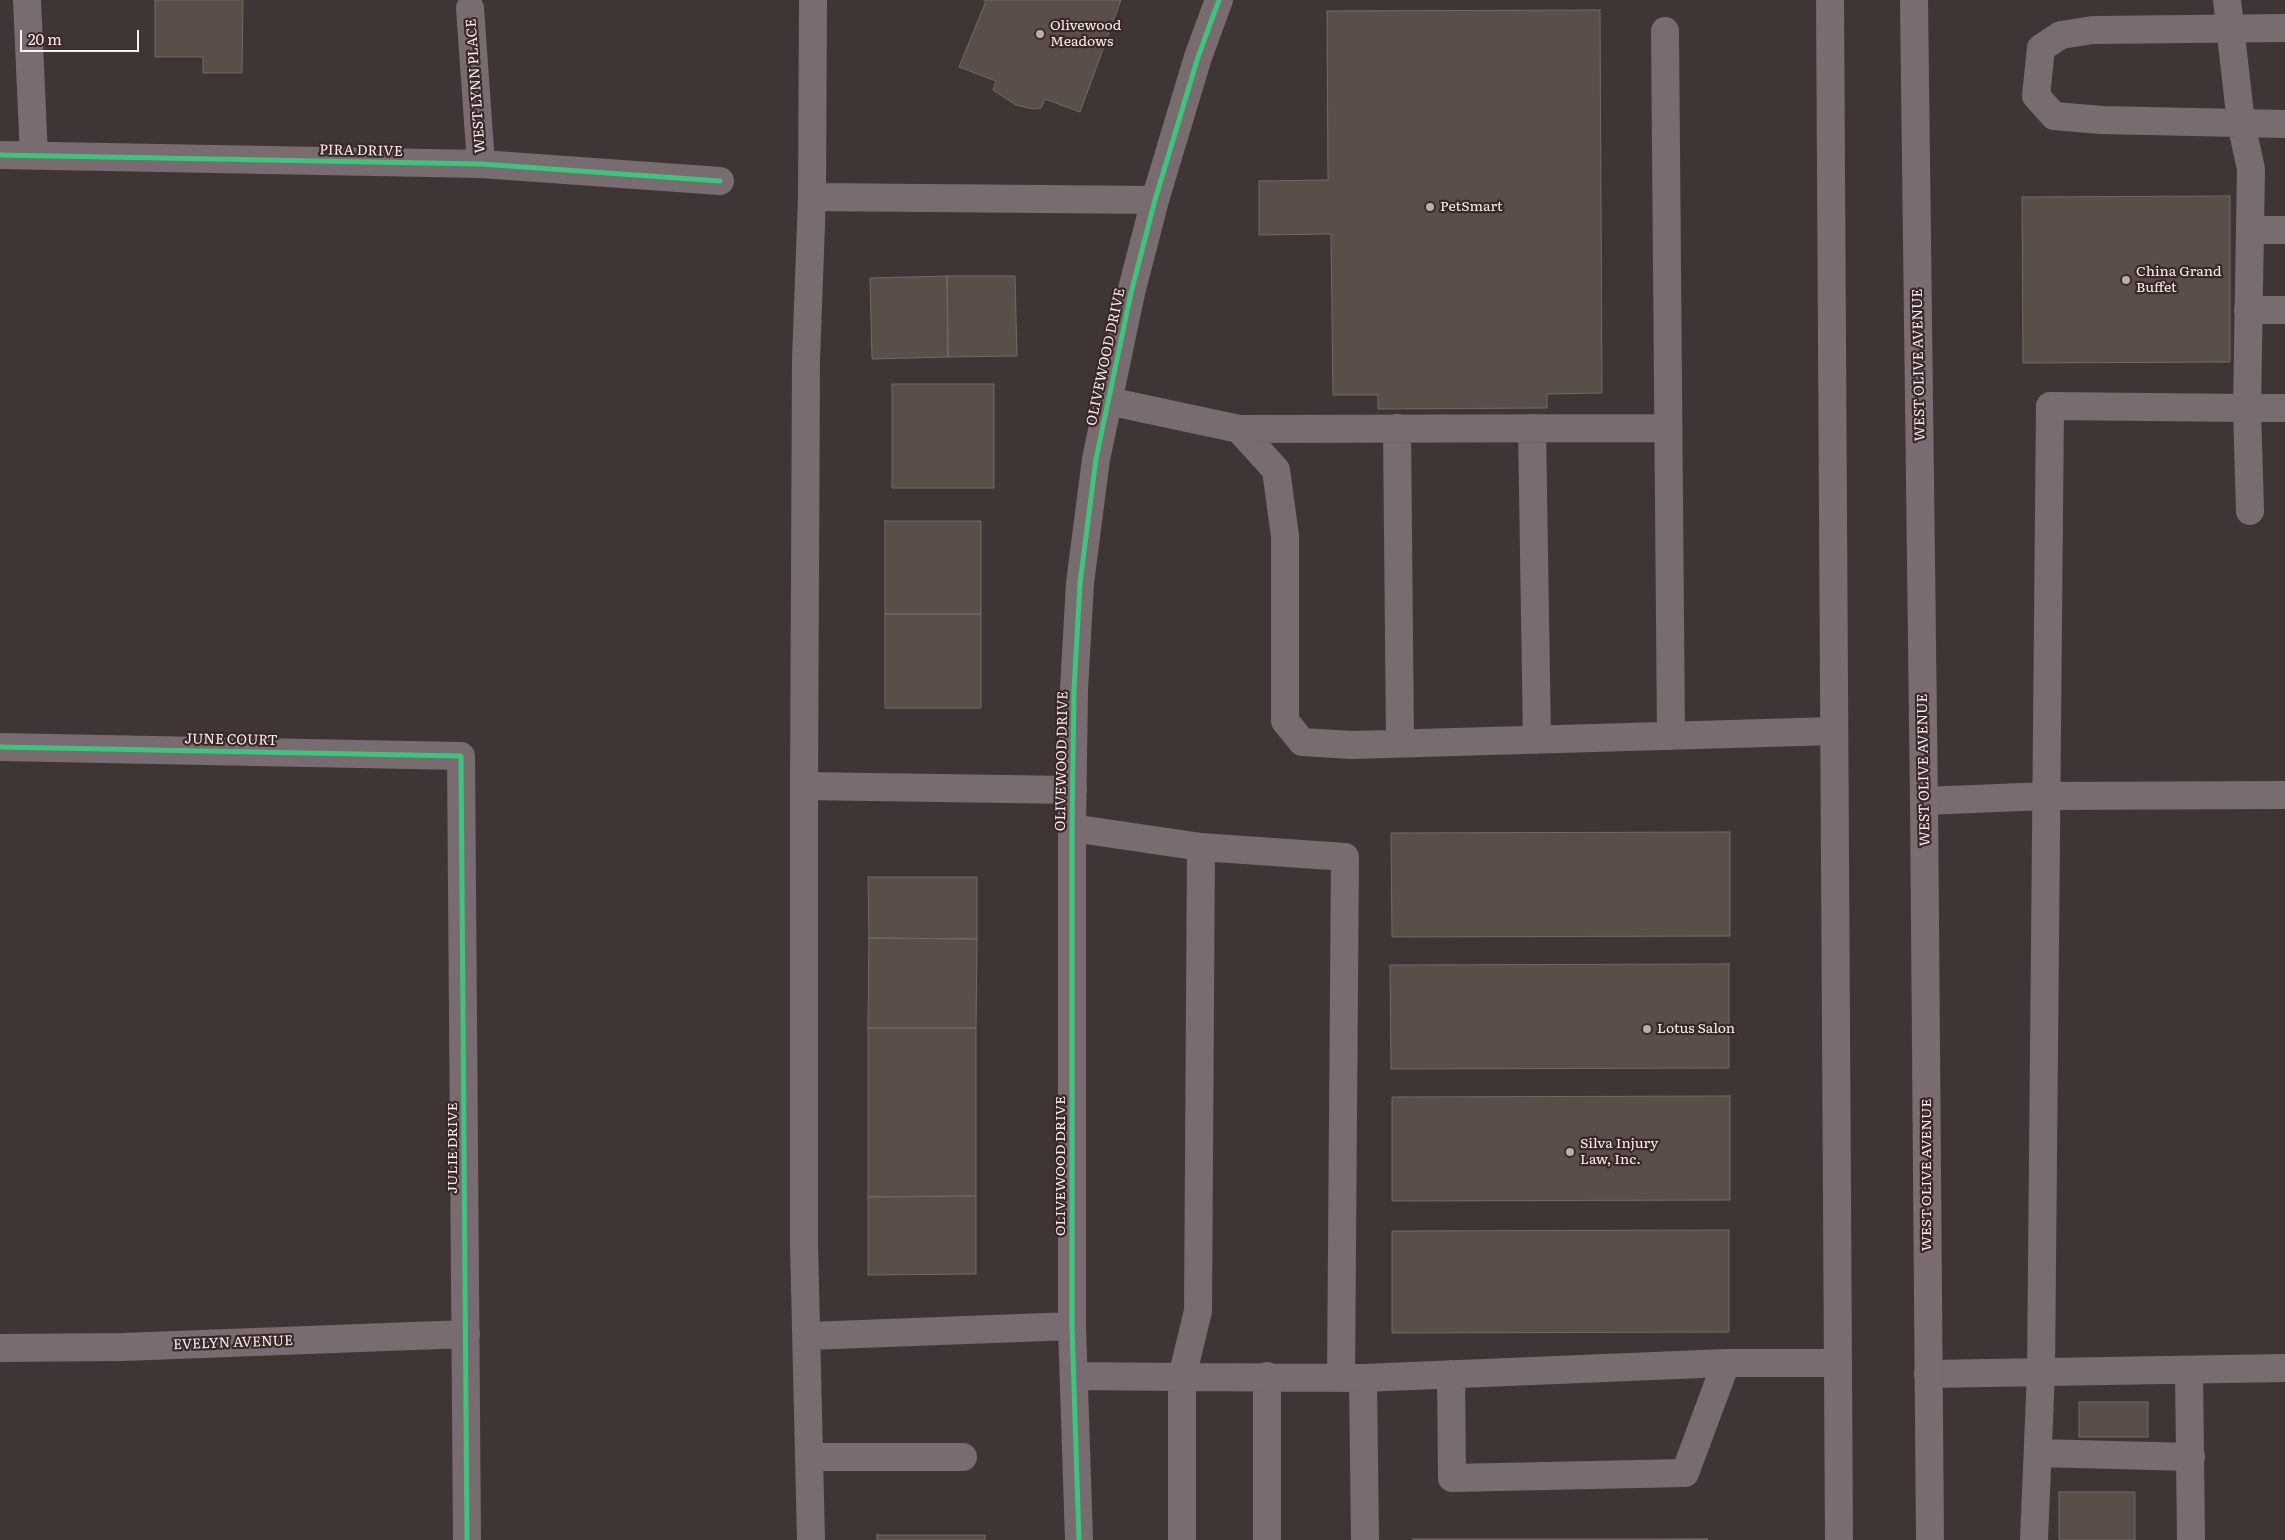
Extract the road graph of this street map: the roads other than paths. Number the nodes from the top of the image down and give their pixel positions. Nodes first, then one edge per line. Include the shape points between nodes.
1 (27, 0) edge
2 (813, 0) edge
3 (1219, 0) edge
4 (1830, 0) edge
5 (1914, 0) edge
6 (2227, 0) edge
7 (470, 8) dead end
8 (2285, 28) edge
9 (2231, 30) junction
10 (1665, 31) dead end
11 (2241, 123) junction
12 (2285, 124) edge
13 (0, 155) edge
14 (34, 156) junction
15 (481, 164) junction
16 (720, 181) dead end
17 (812, 197) junction
18 (1155, 200) junction
19 (2250, 230) junction
20 (2285, 230) edge
21 (2248, 310) junction
22 (2285, 310) edge
23 (1108, 401) junction
24 (2247, 408) junction
25 (2285, 408) edge
26 (1397, 428) junction
27 (1532, 428) junction
28 (1668, 428) junction
29 (1239, 429) junction
30 (2250, 511) dead end
31 (1834, 731) junction
32 (1671, 736) junction
33 (1537, 740) junction
34 (1400, 744) junction
35 (0, 747) edge
36 (461, 756) joint
37 (804, 786) junction
38 (1073, 790) junction
39 (2285, 795) edge
40 (2046, 796) junction
41 (1924, 801) junction
42 (1072, 828) junction
43 (1201, 847) junction
44 (1072, 1326) junction
45 (466, 1334) junction
46 (808, 1336) junction
47 (0, 1348) edge
48 (1726, 1363) junction
49 (1838, 1363) junction
50 (2285, 1368) edge
51 (2189, 1370) junction
52 (2041, 1372) junction
53 (1451, 1374) junction
54 (1928, 1374) junction
55 (1074, 1376) junction
56 (1267, 1376) junction
57 (1182, 1377) junction
58 (1352, 1378) junction
59 (2038, 1454) junction
60 (810, 1457) junction
61 (963, 1457) dead end
62 (2191, 1457) junction
63 (467, 1540) edge
64 (811, 1540) edge
65 (1079, 1540) edge
66 (1182, 1540) edge
67 (1267, 1540) edge
68 (1365, 1540) edge
69 (1839, 1540) edge
70 (1930, 1540) edge
71 (2034, 1540) edge
72 (2191, 1540) edge

1 - 14 street
2 - 17 street
3 - 18 street, OLIVEWOOD DRIVE via 1198,57
4 - 31 main road
5 - 41 main road, WEST OLIVE AVENUE
6 - 9 street
7 - 15 street, WEST LYNN PLACE
8 - 9 street
9 - 11 street
9 - 11 street via 2093,30 2061,34 2041,48 2036,96 2054,116
10 - 28 street
11 - 12 street
11 - 19 street via 2251,169
13 - 14 street, PIRA DRIVE
14 - 15 street, PIRA DRIVE
15 - 16 street, PIRA DRIVE
17 - 18 street
17 - 37 street via 806,360
18 - 23 street, OLIVEWOOD DRIVE
19 - 20 street
19 - 21 street
21 - 22 street
21 - 24 street
23 - 29 street
23 - 38 street, OLIVEWOOD DRIVE via 1096,459 1080,583
24 - 25 street
24 - 30 street
24 - 40 street via 2050,406
26 - 27 street
26 - 29 street
26 - 34 street
27 - 28 street
27 - 33 street
28 - 32 street
29 - 34 street via 1276,470 1285,536 1285,721 1302,742
31 - 32 street
31 - 49 main road
32 - 33 street
33 - 34 street
35 - 36 street, JUNE COURT
36 - 45 street, JULIE DRIVE
37 - 38 street
37 - 46 street via 804,1234
38 - 42 street, OLIVEWOOD DRIVE
39 - 40 street
40 - 41 street
40 - 52 street
41 - 54 main road, WEST OLIVE AVENUE
42 - 43 street
42 - 44 street, OLIVEWOOD DRIVE
43 - 57 street via 1198,1311
43 - 58 street via 1345,857
44 - 46 street
44 - 55 street, OLIVEWOOD DRIVE
45 - 47 street, EVELYN AVENUE via 123,1347
45 - 63 street, JULIE DRIVE
46 - 60 street
48 - 49 street
48 - 53 street
48 - 53 street via 1684,1473 1452,1478
49 - 69 main road
50 - 51 street
51 - 52 street
51 - 62 street
52 - 54 street
52 - 59 street
53 - 58 street
54 - 70 main road, WEST OLIVE AVENUE
55 - 57 street
55 - 65 street, OLIVEWOOD DRIVE
56 - 57 street
56 - 58 street
56 - 67 street
57 - 66 street
58 - 68 street
59 - 62 street
59 - 71 street
60 - 61 street
60 - 64 street
62 - 72 street

